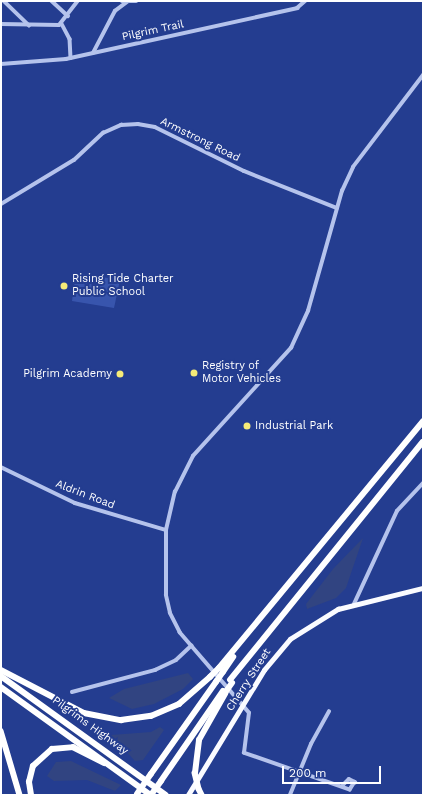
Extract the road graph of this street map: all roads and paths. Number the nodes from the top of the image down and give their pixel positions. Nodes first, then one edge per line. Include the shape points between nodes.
1 (4, 1) edge
2 (52, 1) edge
3 (78, 1) edge
4 (122, 1) edge
5 (136, 1) edge
6 (305, 1) edge
7 (127, 2) junction
8 (68, 16) junction
9 (1, 24) edge
10 (62, 24) junction
11 (29, 25) junction
12 (93, 53) junction
13 (71, 58) junction
14 (1, 64) edge
15 (423, 74) edge
16 (1, 204) edge
17 (337, 208) junction
18 (423, 421) edge
19 (423, 442) edge
20 (1, 467) edge
21 (423, 483) edge
22 (166, 530) junction
23 (423, 588) edge
24 (354, 604) junction
25 (191, 646) junction
26 (1, 670) edge
27 (221, 670) junction
28 (1, 676) edge
29 (1, 687) edge
30 (72, 692) dead end
31 (224, 692) junction
32 (243, 705) junction
33 (329, 712) dead end
34 (1, 730) edge
35 (112, 766) junction
36 (300, 772) junction
37 (343, 785) dead end
38 (20, 795) edge
39 (31, 795) edge
40 (137, 795) edge
41 (151, 795) edge
42 (166, 795) edge
43 (188, 795) edge
44 (202, 795) edge
45 (290, 795) edge

1 - 11 street
2 - 8 street
3 - 8 street
4 - 7 street
5 - 7 street
6 - 12 street, Pilgrim Trail via 297,8
7 - 12 street via 114,11
8 - 10 street
9 - 11 street
10 - 11 street
10 - 13 street via 70,39
12 - 13 street, Pilgrim Trail
13 - 14 street, Pilgrim Trail
15 - 17 street via 358,158
16 - 17 street, Armstrong Road via 78,157 103,133 121,125 138,124 155,127 230,165
17 - 22 street via 296,339 275,370 193,456 175,492
18 - 27 highway
19 - 31 highway, bridge via 243,662
20 - 22 street, Aldrin Road via 74,503
21 - 24 street via 397,511
22 - 25 street via 166,589 172,619
23 - 24 main road, Cherry Street
24 - 32 main road, Cherry Street via 314,621 285,643
25 - 30 street via 176,660 155,670
25 - 32 street
26 - 27 highway, bridge via 75,710 121,720 151,716 179,704
27 - 40 highway, bridge via 216,682
28 - 42 highway, Pilgrims Highway
29 - 35 highway, Pilgrims Highway
31 - 41 highway, bridge
31 - 44 highway, bridge via 199,740 195,773
32 - 36 street via 250,716 244,753
32 - 43 main road, Cherry Street
33 - 36 street
34 - 38 highway
35 - 39 highway via 73,747 52,749 33,766
35 - 41 highway, Pilgrims Highway
36 - 37 street
36 - 45 street

